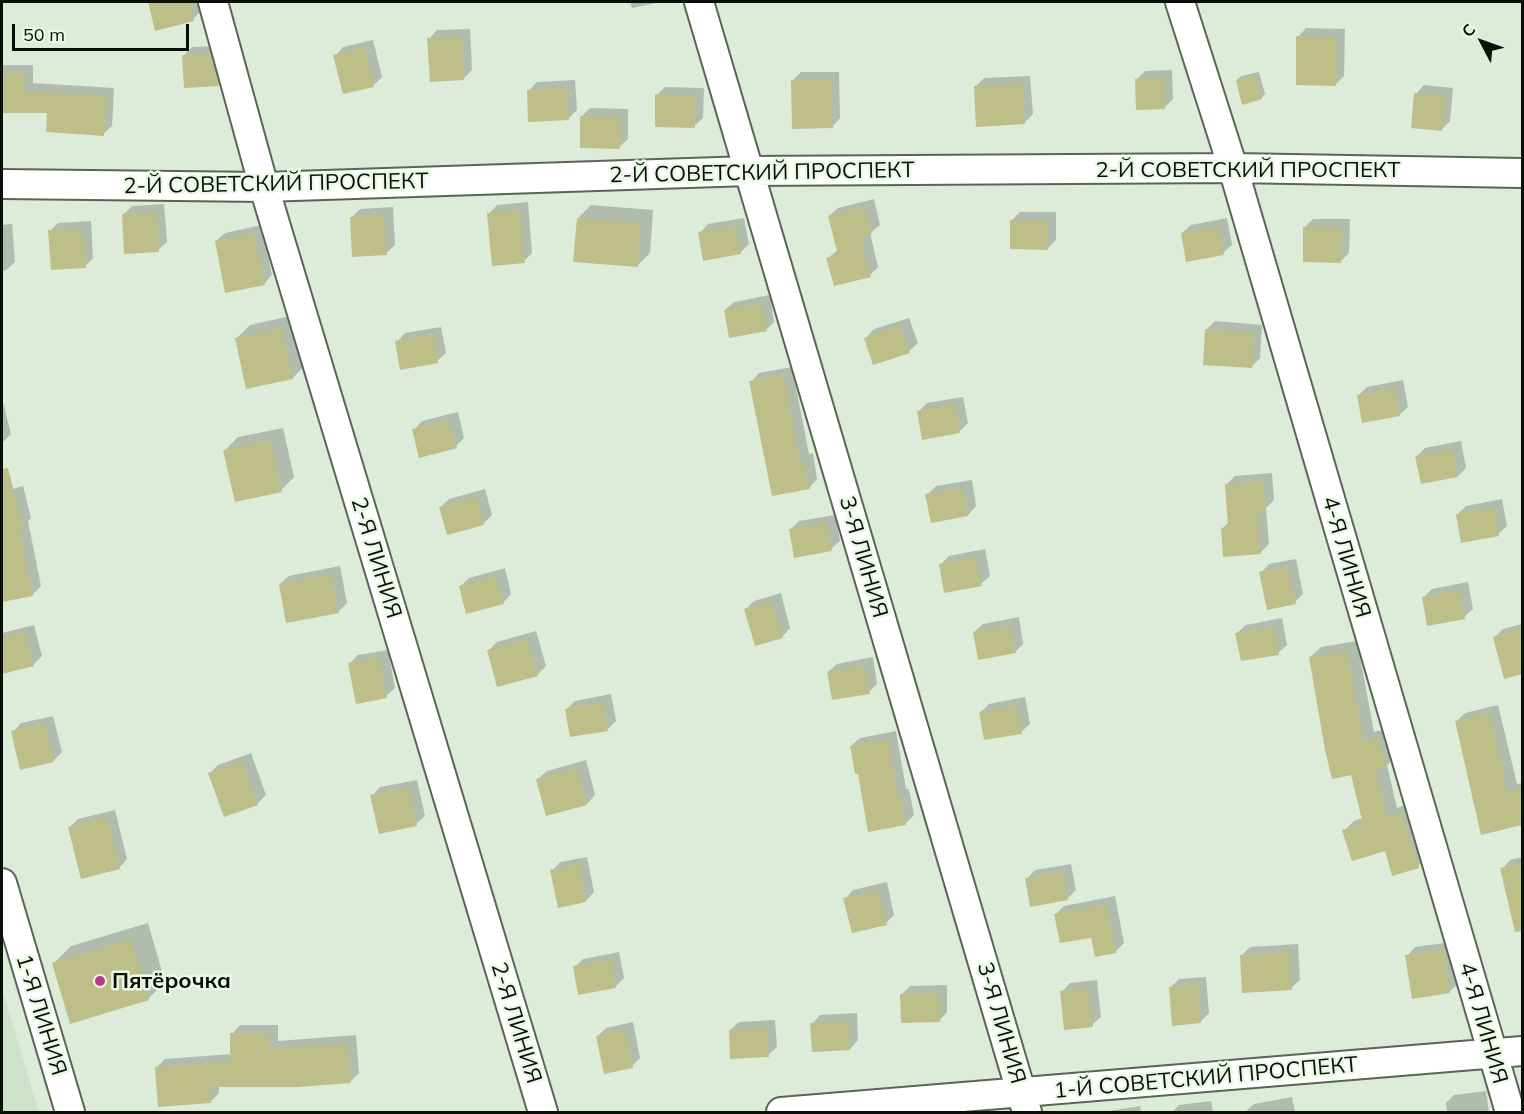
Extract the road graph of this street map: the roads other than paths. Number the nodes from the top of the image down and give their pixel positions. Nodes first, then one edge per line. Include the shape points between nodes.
1 (213, 2) edge
2 (699, 2) edge
3 (1180, 2) edge
4 (1233, 168) junction
5 (749, 171) junction
6 (1522, 173) edge
7 (2, 184) edge
8 (264, 188) junction
9 (2, 883) edge
10 (1522, 1051) edge
11 (1492, 1054) junction
12 (1024, 1103) edge
13 (70, 1113) edge
14 (543, 1113) edge
15 (781, 1113) edge
16 (1510, 1113) edge

1 - 8 street, 2-Я ЛИНИЯ
2 - 5 street, 3-Я ЛИНИЯ
3 - 4 street, 4-Я ЛИНИЯ
4 - 5 street, 2-Й СОВЕТСКИЙ ПРОСПЕКТ
4 - 6 street, 2-Й СОВЕТСКИЙ ПРОСПЕКТ
4 - 11 street, 4-Я ЛИНИЯ
5 - 8 street, 2-Й СОВЕТСКИЙ ПРОСПЕКТ
5 - 12 street, 3-Я ЛИНИЯ
7 - 8 street, 2-Й СОВЕТСКИЙ ПРОСПЕКТ
8 - 14 street, 2-Я ЛИНИЯ
9 - 13 street, 1-Я ЛИНИЯ
10 - 11 street, 1-Й СОВЕТСКИЙ ПРОСПЕКТ
11 - 12 street, 1-Й СОВЕТСКИЙ ПРОСПЕКТ
11 - 16 street, 4-Я ЛИНИЯ
12 - 15 street, 1-Й СОВЕТСКИЙ ПРОСПЕКТ

